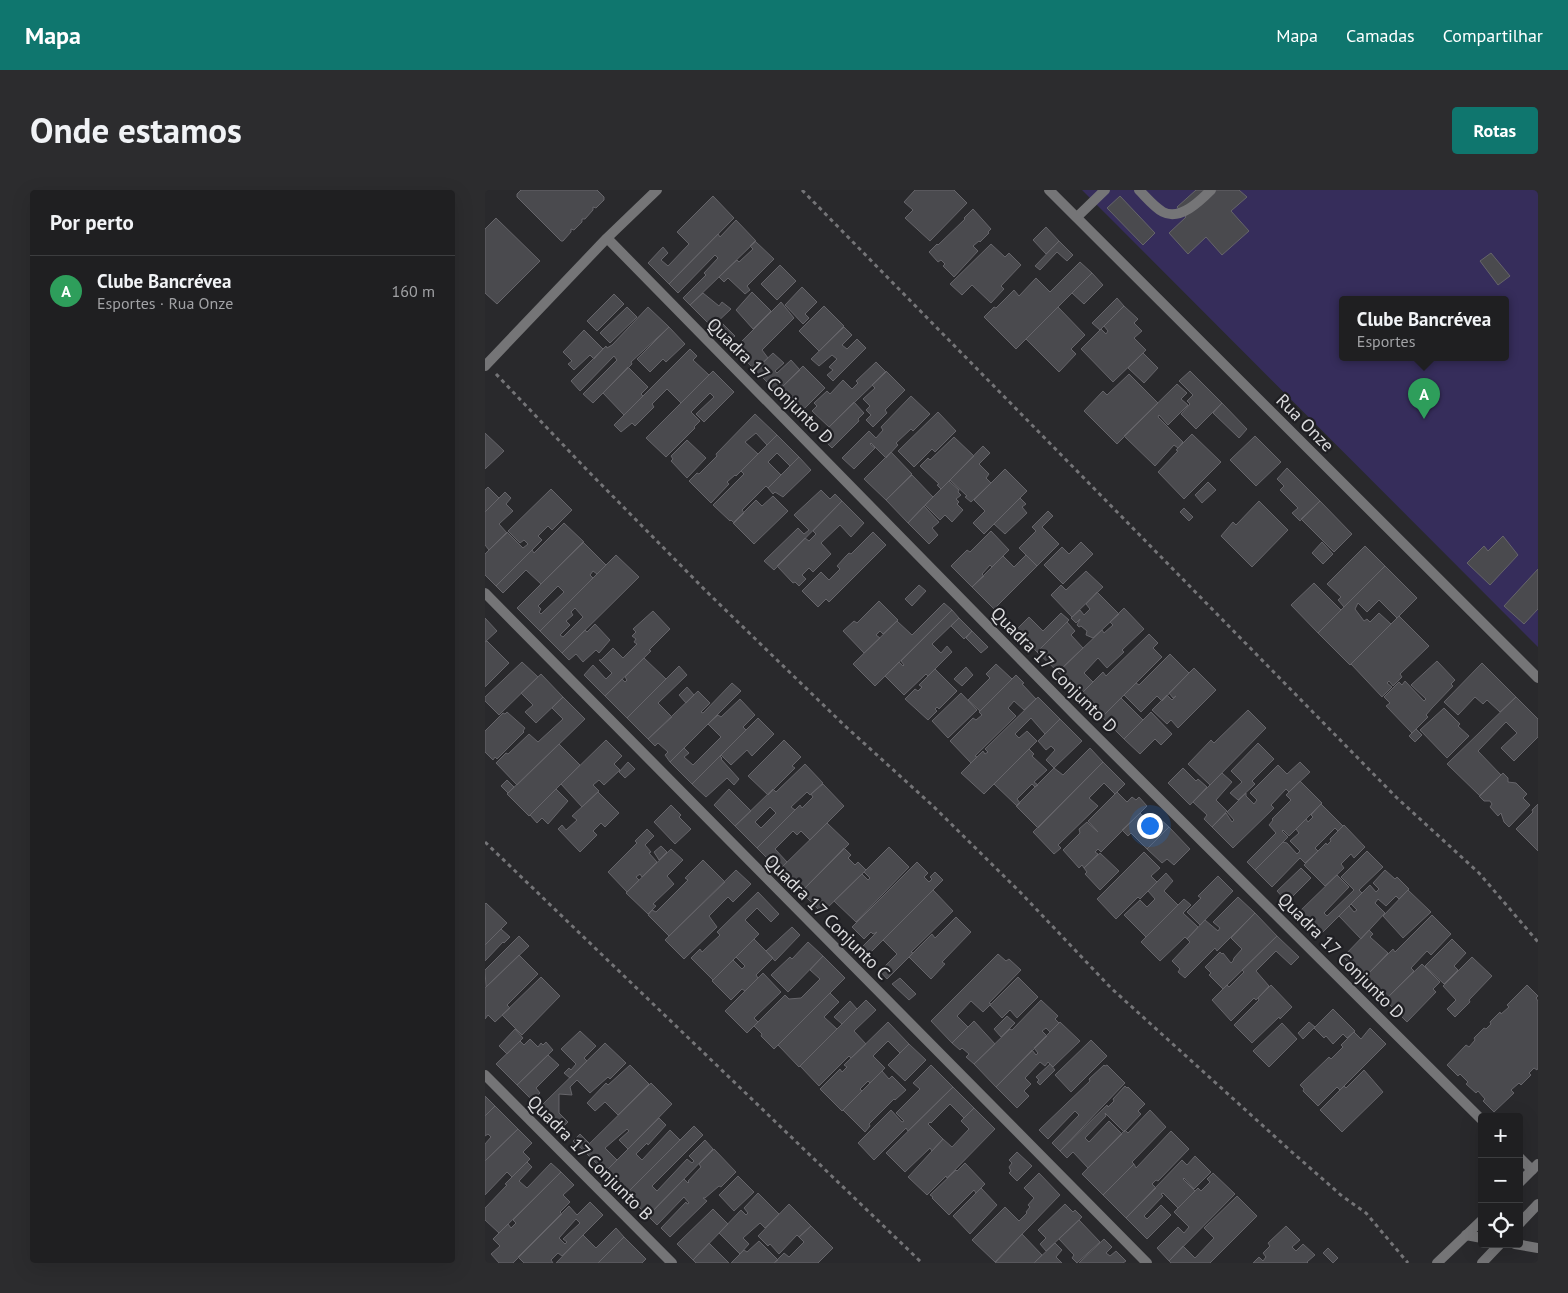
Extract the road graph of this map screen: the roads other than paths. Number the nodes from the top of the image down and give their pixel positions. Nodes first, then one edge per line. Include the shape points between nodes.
1 (657, 190) edge
2 (1049, 190) edge
3 (1105, 190) edge
4 (1139, 190) edge
5 (1211, 190) edge
6 (1077, 217) junction
7 (607, 238) junction
8 (485, 364) edge
9 (485, 593) edge
10 (1538, 678) edge
11 (485, 1075) edge
12 (1478, 1116) edge
13 (1521, 1158) edge
14 (1535, 1167) edge
15 (1523, 1179) edge
16 (1538, 1204) edge
17 (1523, 1220) edge
18 (1478, 1224) edge
19 (1466, 1235) junction
20 (1478, 1237) edge
21 (1523, 1245) edge
22 (1496, 1248) edge
23 (1538, 1248) edge
24 (672, 1263) edge
25 (1147, 1263) edge
26 (1437, 1263) edge
27 (1482, 1263) edge

1 - 7 street
2 - 6 street, Rua Onze
3 - 6 street
4 - 5 street via 1161,211 1175,215 1199,202
6 - 10 street, Rua Onze
7 - 8 street
7 - 12 street, Quadra 17 Conjunto D via 1075,715
9 - 25 street, Quadra 17 Conjunto C
11 - 24 street, Quadra 17 Conjunto B
13 - 14 street
14 - 15 street
16 - 17 street
18 - 19 street
19 - 20 street
19 - 26 street
21 - 23 street
22 - 27 street

